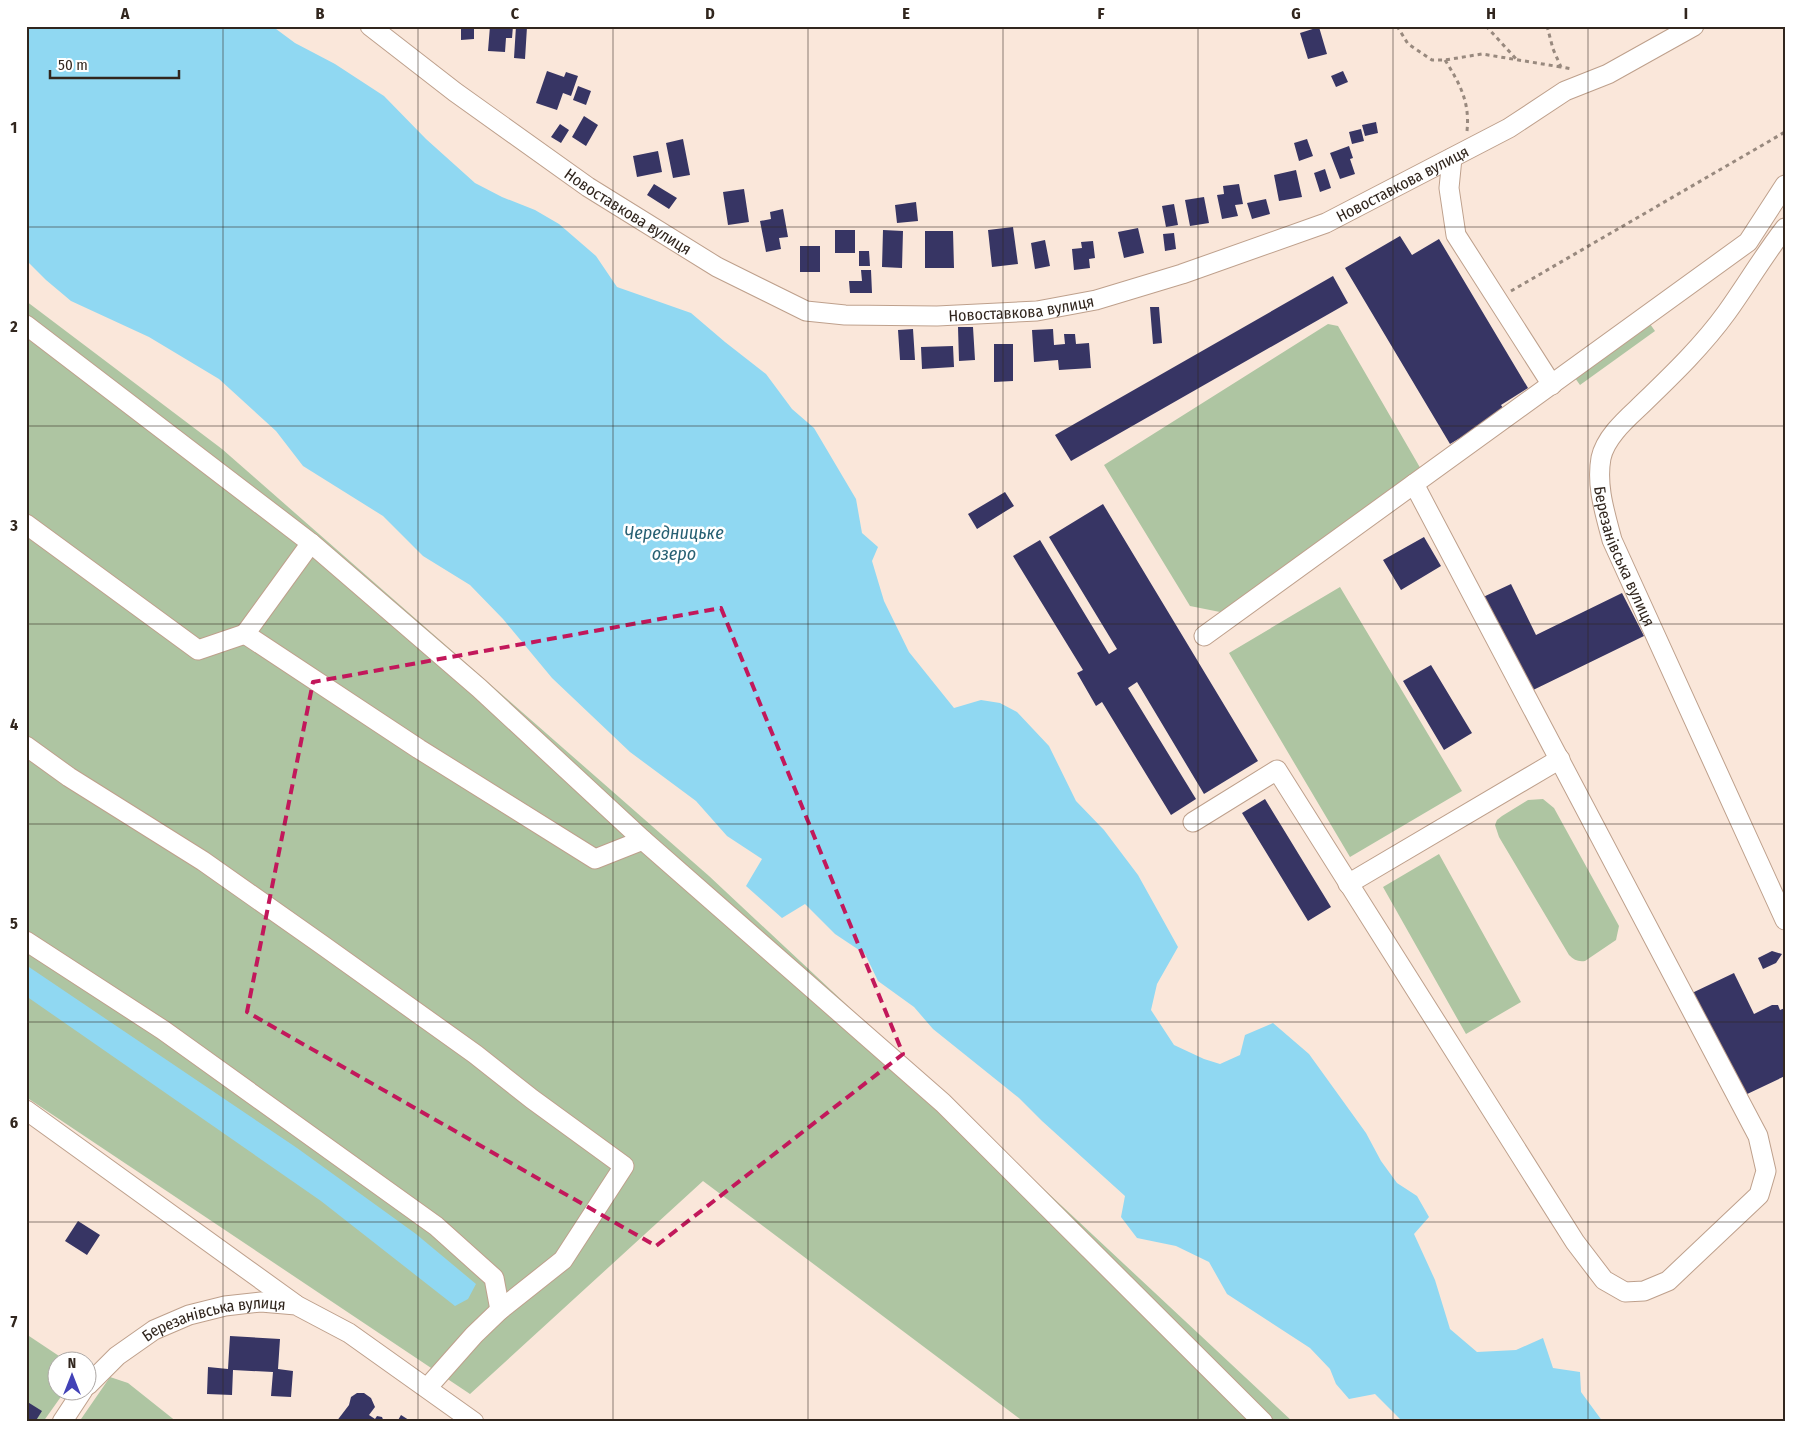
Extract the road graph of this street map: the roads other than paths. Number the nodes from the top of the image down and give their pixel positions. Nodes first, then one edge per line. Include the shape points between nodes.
1 (370, 26) edge
2 (1694, 26) edge
3 (1456, 156) junction
4 (1785, 185) edge
5 (1785, 228) edge
6 (26, 325) edge
7 (1552, 385) junction
8 (1414, 484) junction
9 (26, 524) edge
10 (311, 544) junction
11 (246, 634) junction
12 (1204, 636) dead end
13 (26, 746) edge
14 (1560, 759) junction
15 (1193, 822) dead end
16 (643, 840) junction
17 (1348, 884) junction
18 (1785, 920) edge
19 (26, 942) edge
20 (26, 1110) edge
21 (296, 1305) junction
22 (500, 1310) junction
23 (98, 1375) edge
24 (427, 1388) junction
25 (76, 1400) edge
26 (62, 1422) edge
27 (474, 1422) edge
28 (1263, 1422) edge

1 - 3 street, Новоставкова вулиця via 455,92 588,187 717,267 806,311 845,315 1011,314 1096,300 1182,274 1326,223
2 - 3 street, Новоставкова вулиця via 1608,74 1565,91 1509,128
3 - 7 street via 1449,188 1456,235
4 - 7 street via 1748,242
5 - 18 street, Березанівська вулиця via 1726,313 1687,359 1610,438 1601,456 1599,484 1612,540
6 - 10 street
7 - 8 street
8 - 12 street
8 - 14 street
9 - 11 street via 198,650
10 - 11 street
10 - 16 street via 479,688
11 - 16 street via 419,749 595,859
13 - 22 street via 69,777 203,861 475,1054 624,1166 563,1260
14 - 17 street
14 - 17 street via 1758,1136 1766,1171 1759,1195 1668,1281 1644,1291 1625,1292 1604,1280 1575,1242
15 - 17 street via 1277,770
16 - 28 street via 943,1103
19 - 22 street via 163,1030 436,1226 494,1278
20 - 21 street
21 - 23 street, Березанівська вулиця via 261,1302 189,1315 146,1335
21 - 24 street, Березанівська вулиця via 349,1333
22 - 24 street
24 - 27 street, Березанівська вулиця
25 - 26 street

